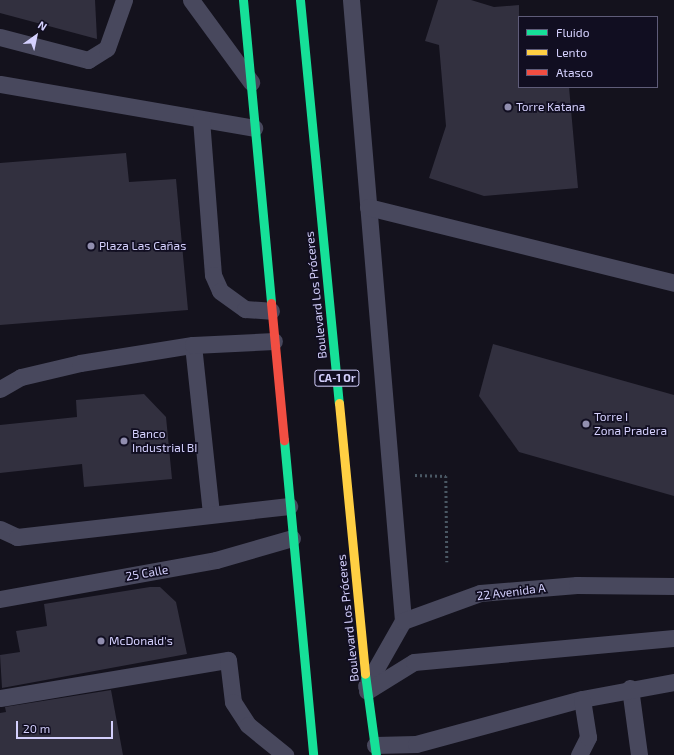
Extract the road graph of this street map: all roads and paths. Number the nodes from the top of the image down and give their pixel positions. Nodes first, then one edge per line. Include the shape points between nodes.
1 (124, 0) edge
2 (192, 0) edge
3 (243, 0) edge
4 (300, 0) edge
5 (351, 0) edge
6 (0, 37) edge
7 (252, 83) junction
8 (0, 84) edge
9 (201, 119) junction
10 (254, 128) junction
11 (368, 206) junction
12 (674, 283) edge
13 (271, 311) junction
14 (274, 341) junction
15 (193, 345) junction
16 (0, 389) edge
17 (446, 476) dead end
18 (289, 506) junction
19 (212, 513) junction
20 (0, 529) edge
21 (292, 538) junction
22 (448, 562) dead end
23 (674, 586) edge
24 (0, 599) edge
25 (403, 621) junction
26 (674, 638) edge
27 (674, 682) edge
28 (367, 688) junction
29 (630, 688) junction
30 (0, 698) edge
31 (582, 699) junction
32 (376, 750) edge
33 (285, 755) edge
34 (314, 755) edge
35 (579, 755) edge
36 (639, 755) edge

1 - 6 lane via 107,48 88,60
2 - 7 lane
3 - 7 highway
4 - 28 highway, Boulevard Los Próceres / CA-1 Or
5 - 11 lane
7 - 10 highway
8 - 9 lane
9 - 10 lane
9 - 13 lane via 213,275 220,291 244,309
10 - 13 highway
11 - 12 lane
11 - 25 lane
13 - 14 highway
14 - 15 lane
14 - 18 highway
15 - 16 lane via 80,363 21,377
15 - 19 lane
17 - 22 path
18 - 19 lane
18 - 21 highway
19 - 20 lane via 17,538
21 - 24 lane, 25 Calle via 216,560
21 - 34 highway
23 - 25 lane, 22 Avenida A via 577,585 480,593
25 - 28 lane
26 - 28 lane via 414,662
27 - 29 lane
28 - 32 highway, Boulevard Los Próceres / CA-1 Or
29 - 31 lane
29 - 36 lane
30 - 33 lane via 228,660 234,702 248,725
31 - 32 lane via 416,744
31 - 35 lane via 588,737

